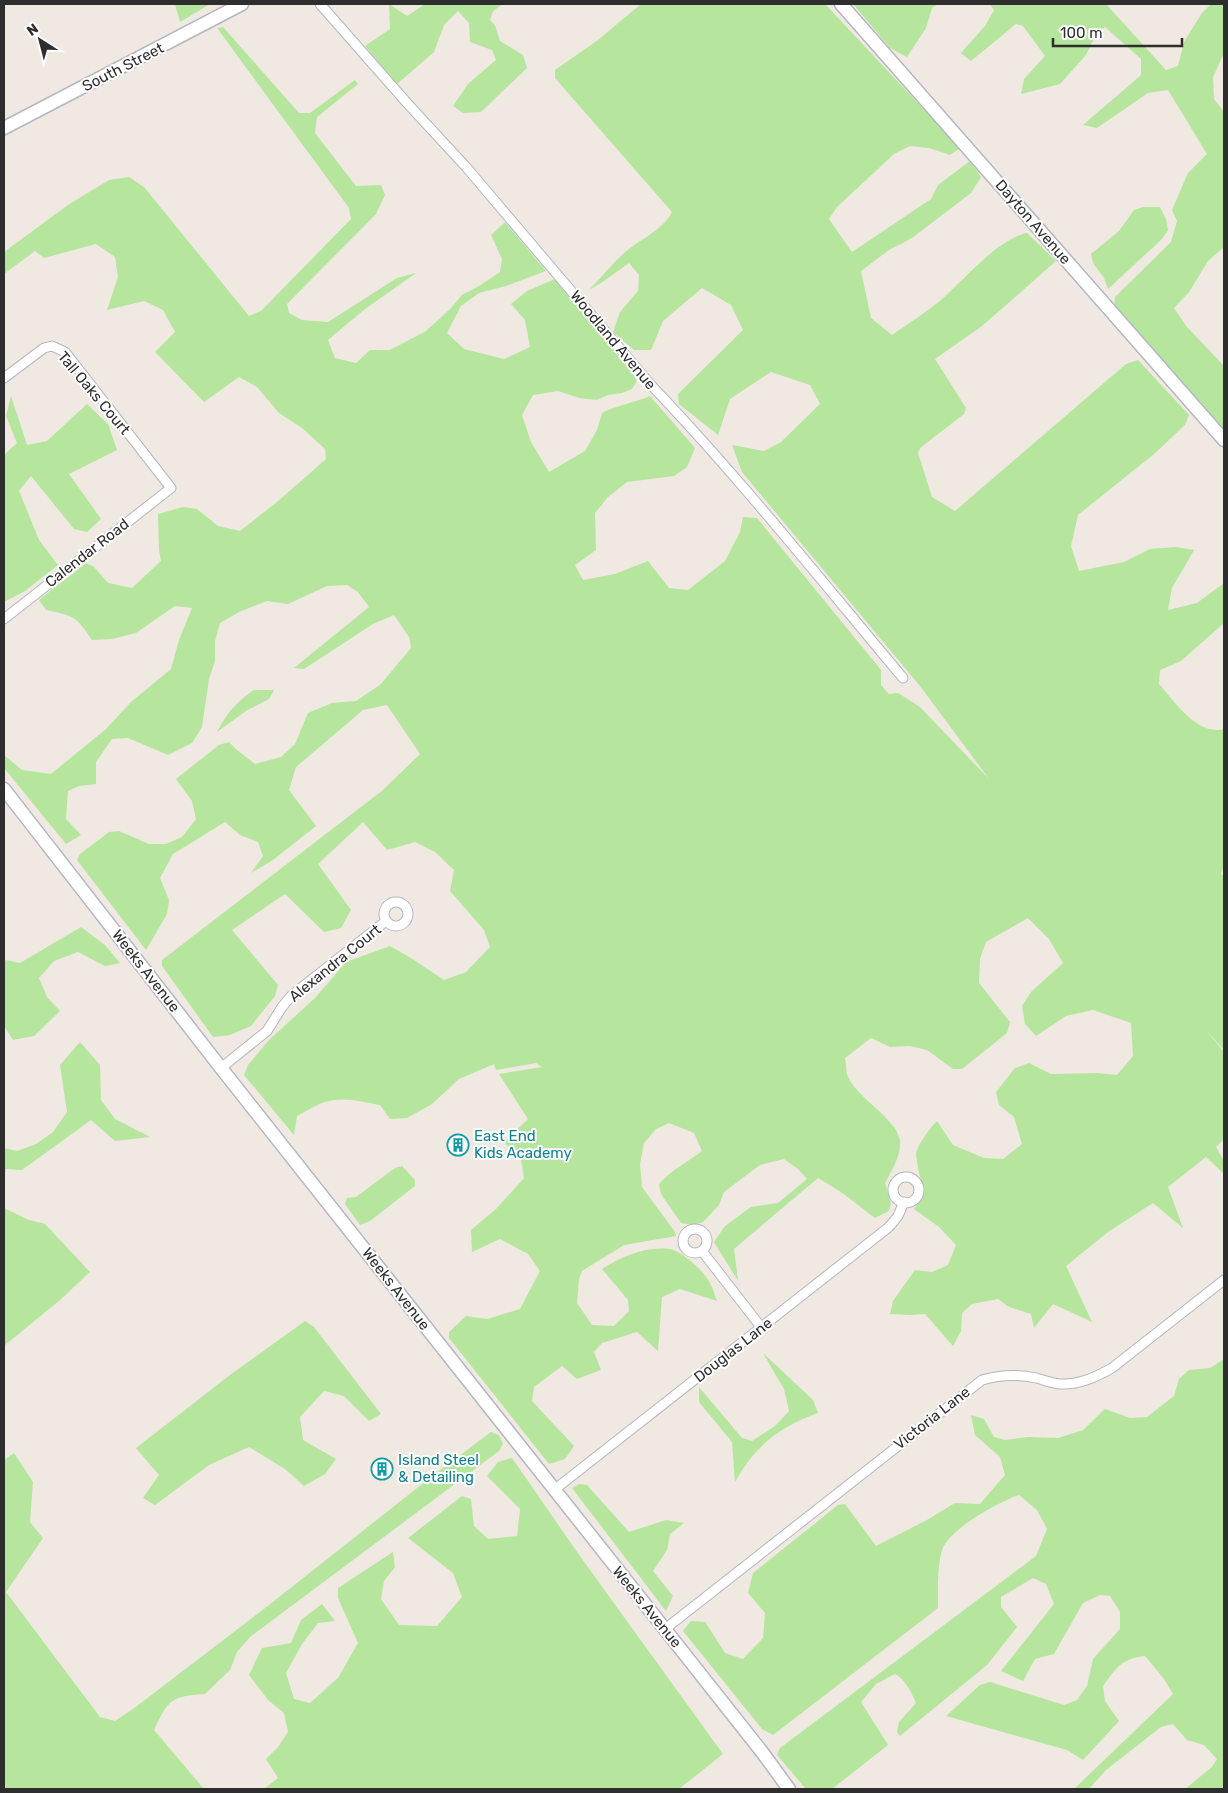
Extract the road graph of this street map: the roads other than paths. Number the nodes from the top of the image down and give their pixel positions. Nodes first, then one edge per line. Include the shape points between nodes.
1 (242, 4) edge
2 (320, 4) edge
3 (841, 4) edge
4 (4, 128) edge
5 (4, 378) edge
6 (1224, 440) edge
7 (171, 488) joint
8 (4, 618) edge
9 (903, 678) dead end
10 (4, 789) edge
11 (386, 921) dead end
12 (220, 1068) junction
13 (904, 1202) dead end
14 (702, 1251) dead end
15 (1224, 1280) edge
16 (761, 1327) junction
17 (554, 1490) junction
18 (665, 1629) junction
19 (789, 1789) edge

1 - 4 street, South Street
2 - 9 street, Woodland Avenue via 467,168
3 - 6 street, Dayton Avenue
5 - 7 street, Tall Oaks Court via 44,348 52,346 65,352
7 - 8 street, Calendar Road
10 - 12 street, Weeks Avenue
11 - 12 street, Alexandra Court via 292,995 267,1031
12 - 17 street, Weeks Avenue
13 - 16 street, Douglas Lane via 889,1227
14 - 16 street
15 - 18 street, Victoria Lane via 1112,1368 1092,1379 1060,1384 997,1375 982,1380
16 - 17 street, Douglas Lane
17 - 18 street, Weeks Avenue
18 - 19 street, Weeks Avenue

